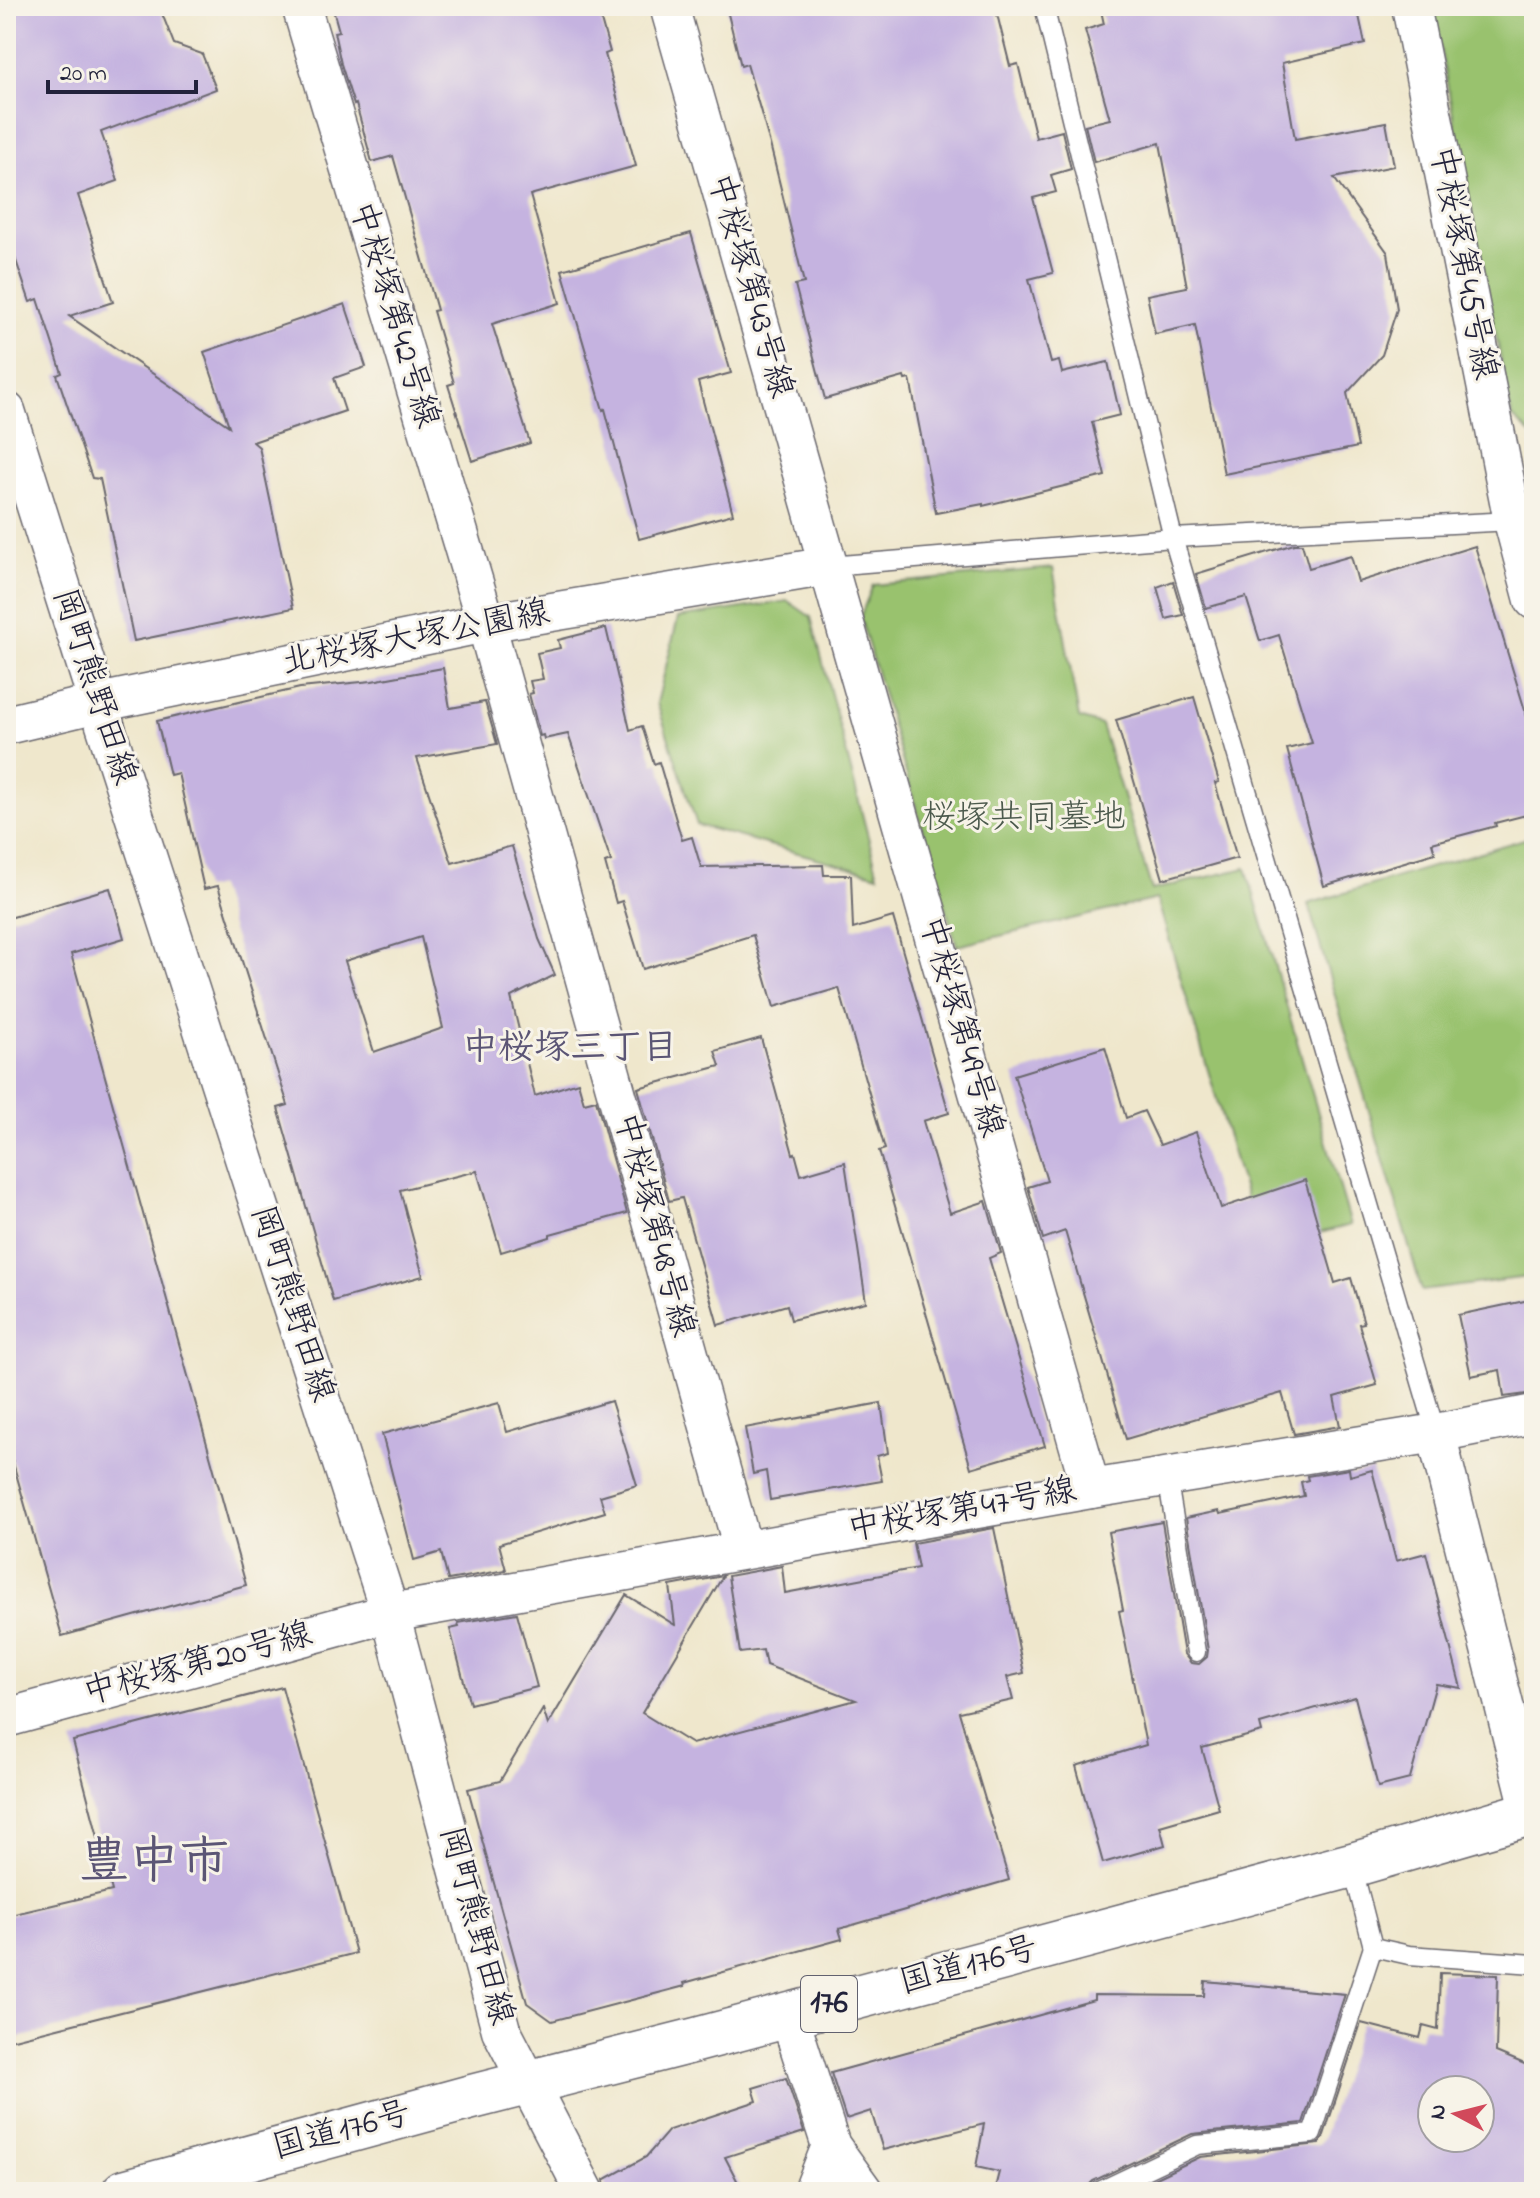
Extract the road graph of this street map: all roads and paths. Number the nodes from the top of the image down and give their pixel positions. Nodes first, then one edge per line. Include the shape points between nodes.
1 (301, 6) edge
2 (669, 6) edge
3 (1044, 6) edge
4 (1411, 6) edge
5 (6, 411) edge
6 (1523, 522) edge
7 (1173, 538) junction
8 (829, 566) junction
9 (1534, 600) edge
10 (486, 623) junction
11 (98, 703) junction
12 (6, 725) edge
13 (1534, 1414) edge
14 (1436, 1433) junction
15 (1167, 1476) junction
16 (1091, 1489) junction
17 (743, 1549) junction
18 (390, 1613) junction
19 (1196, 1652) dead end
20 (6, 1718) edge
21 (1533, 1812) edge
22 (1352, 1865) junction
23 (1373, 1947) junction
24 (1534, 1964) edge
25 (789, 2015) junction
26 (528, 2082) junction
27 (831, 2146) junction
28 (124, 2192) edge
29 (585, 2192) edge
30 (813, 2192) edge
31 (864, 2192) edge
32 (1098, 2192) edge

1 - 10 street, 中桜塚第42号線
2 - 8 street, 中桜塚第43号線
3 - 7 lane
4 - 6 street, 中桜塚第45号線
5 - 11 street, 岡町熊野田線
6 - 7 lane
6 - 9 street, 中桜塚第45号線
7 - 8 lane
7 - 14 lane
8 - 10 street, 北桜塚大塚公園線
8 - 16 street, 中桜塚第49号線
10 - 11 street, 北桜塚大塚公園線
10 - 17 street, 中桜塚第48号線
11 - 12 street, 北桜塚大塚公園線
11 - 18 street, 岡町熊野田線
13 - 14 street, 中桜塚第47号線
14 - 15 street, 中桜塚第47号線
14 - 21 street
15 - 16 street, 中桜塚第47号線
15 - 19 lane
16 - 17 street, 中桜塚第47号線
17 - 18 street, 中桜塚第47号線
18 - 20 street, 中桜塚第20号線
18 - 26 street, 岡町熊野田線 via 501,2030
21 - 22 highway, 国道176号 / 176
22 - 23 lane
22 - 25 highway, 国道176号 / 176
23 - 24 lane via 1409,1955
23 - 32 lane via 1312,2134 1197,2145
25 - 26 highway, 国道176号 / 176
25 - 27 street
26 - 28 highway, 国道176号 / 176
26 - 29 street, 岡町熊野田線
27 - 30 street
27 - 31 street

